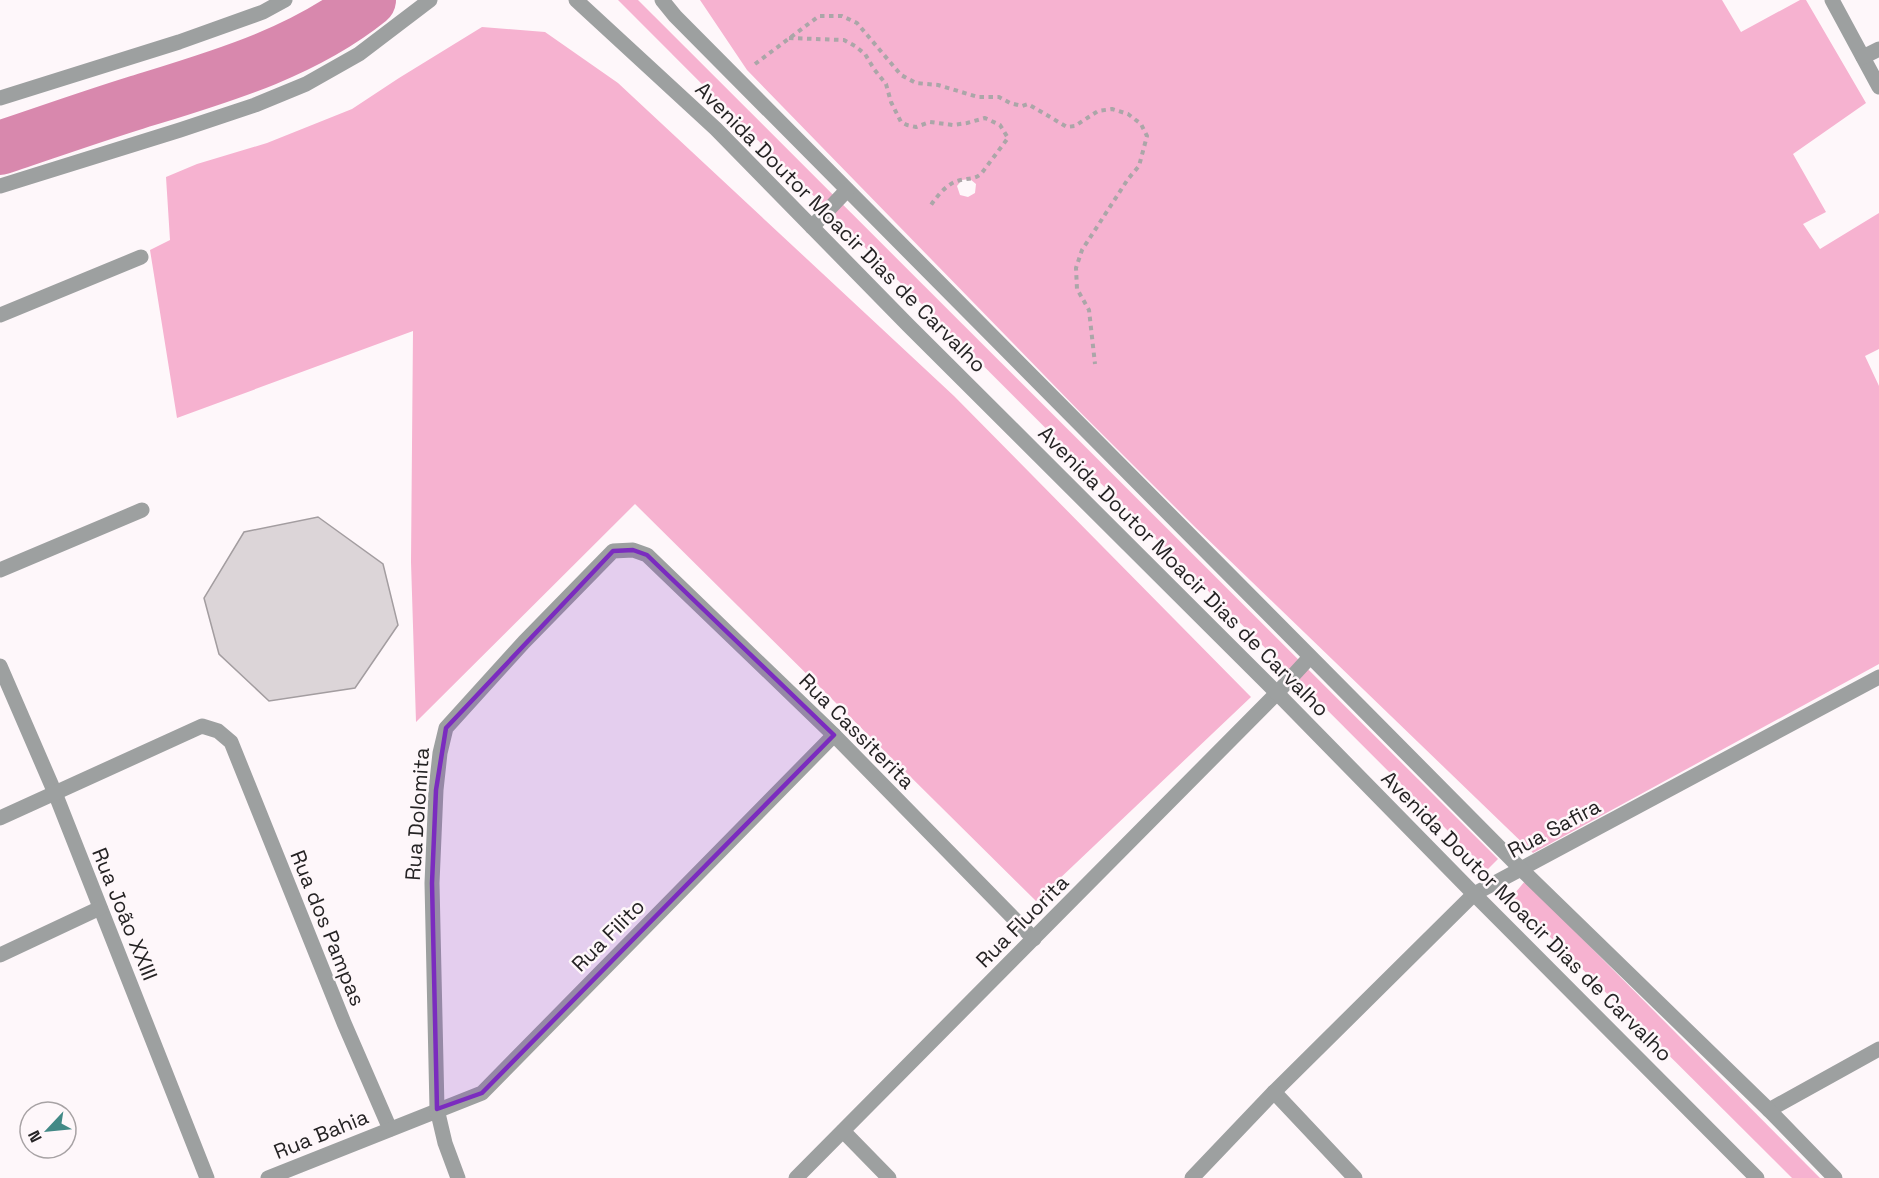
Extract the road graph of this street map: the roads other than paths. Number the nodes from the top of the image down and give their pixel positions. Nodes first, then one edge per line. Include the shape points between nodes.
1 (285, 0) edge
2 (430, 0) edge
3 (576, 0) edge
4 (662, 0) edge
5 (1832, 0) edge
6 (1879, 49) edge
7 (1863, 57) junction
8 (1879, 87) edge
9 (0, 98) edge
10 (0, 186) edge
11 (847, 190) junction
12 (812, 227) junction
13 (141, 257) dead end
14 (0, 315) edge
15 (142, 510) dead end
16 (647, 555) joint
17 (0, 570) edge
18 (1310, 657) junction
19 (0, 666) edge
20 (1879, 677) edge
21 (1277, 693) junction
22 (834, 735) junction
23 (55, 794) junction
24 (0, 818) edge
25 (1522, 870) junction
26 (1474, 894) junction
27 (100, 908) junction
28 (1034, 939) junction
29 (0, 955) edge
30 (1879, 1049) edge
31 (1274, 1092) junction
32 (437, 1109) junction
33 (1769, 1110) junction
34 (390, 1129) junction
35 (843, 1131) junction
36 (207, 1178) edge
37 (268, 1178) edge
38 (458, 1178) edge
39 (796, 1178) edge
40 (889, 1178) edge
41 (1192, 1178) edge
42 (1355, 1178) edge
43 (1757, 1178) edge
44 (1835, 1178) edge

1 - 9 street via 263,12 179,42
2 - 10 street via 359,54 306,84 202,123
3 - 12 street, Avenida Doutor Moacir Dias de Carvalho via 717,129
4 - 11 street, Avenida Doutor Moacir Dias de Carvalho
5 - 7 street
6 - 7 street
7 - 8 street
11 - 12 street
11 - 18 street, Avenida Doutor Moacir Dias de Carvalho
12 - 21 street, Avenida Doutor Moacir Dias de Carvalho
13 - 14 street
15 - 17 street
16 - 22 street, Rua Cassiterita
16 - 32 street, Rua Dolomita via 633,550 613,551 446,728 436,790 432,883
18 - 21 street, Rua Fluorita
18 - 25 street, Avenida Doutor Moacir Dias de Carvalho
19 - 23 street, Rua João XXlll
20 - 25 street, Rua Safira
21 - 26 street, Avenida Doutor Moacir Dias de Carvalho
21 - 28 street, Rua Fluorita
22 - 28 street, Rua Cassiterita
22 - 32 street, Rua Filito via 482,1093
23 - 24 street
23 - 27 street, Rua João XXlll
23 - 34 street, Rua dos Pampas via 202,726 218,731 231,742
25 - 26 street, Rua Safira
25 - 33 street, Avenida Doutor Moacir Dias de Carvalho
26 - 31 street, Rua Safira
26 - 43 street, Avenida Doutor Moacir Dias de Carvalho
27 - 29 street
27 - 36 street, Rua João XXlll
28 - 35 street, Rua Fluorita
30 - 33 street
31 - 41 street, Rua Safira
31 - 42 street
32 - 34 street, Rua Filito
32 - 38 street
33 - 44 street, Avenida Doutor Moacir Dias de Carvalho
34 - 37 street, Rua Bahia
35 - 39 street, Rua Fluorita
35 - 40 street

